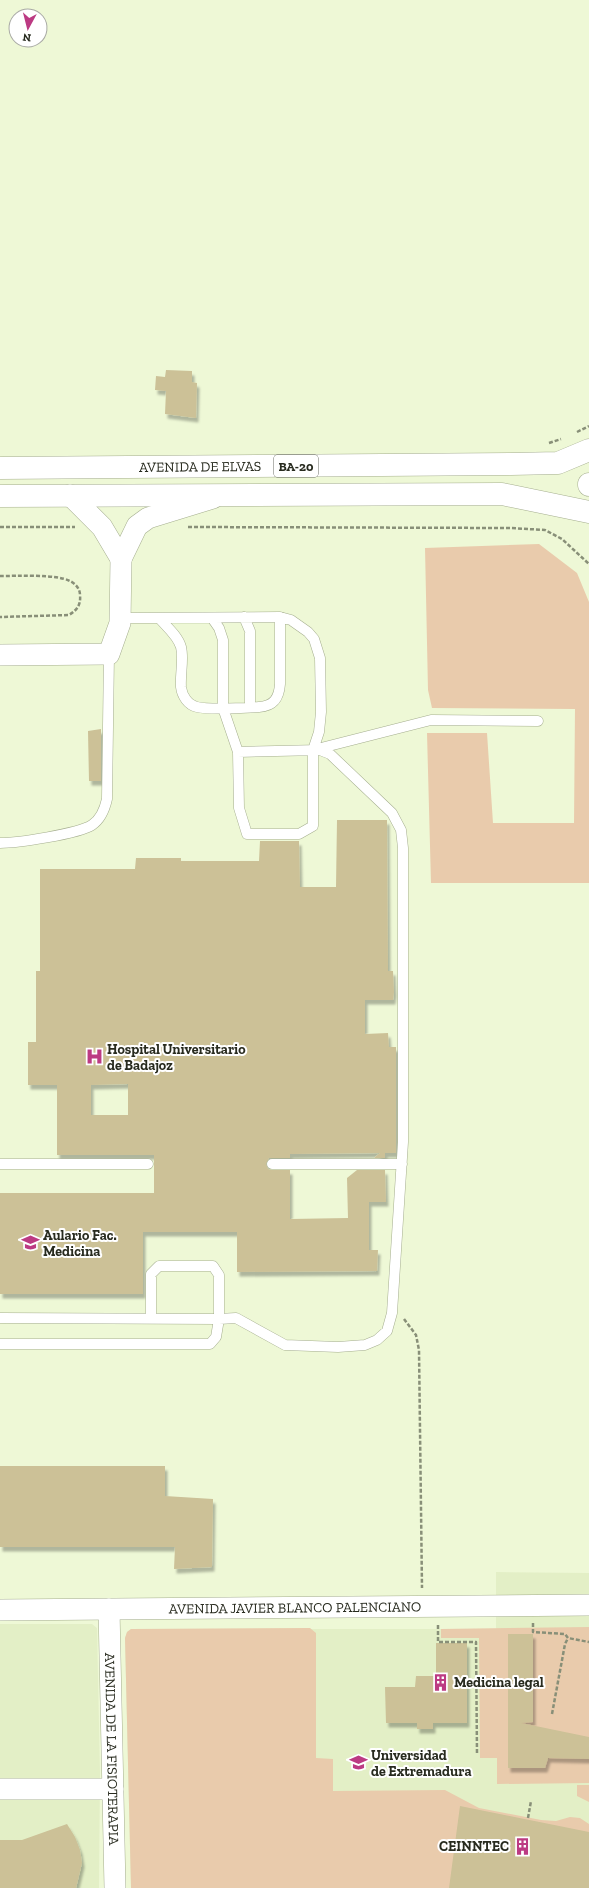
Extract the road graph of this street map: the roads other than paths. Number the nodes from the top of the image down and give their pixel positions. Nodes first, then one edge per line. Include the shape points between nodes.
1 (589, 450) edge
2 (0, 468) edge
3 (70, 495) junction
4 (222, 495) junction
5 (0, 496) edge
6 (589, 512) edge
7 (121, 559) junction
8 (280, 617) junction
9 (120, 618) junction
10 (159, 618) junction
11 (212, 618) junction
12 (244, 618) junction
13 (109, 654) junction
14 (0, 655) edge
15 (223, 708) junction
16 (250, 708) junction
17 (538, 721) dead end
18 (313, 750) junction
19 (238, 752) junction
20 (0, 843) edge
21 (0, 1164) edge
22 (148, 1164) dead end
23 (272, 1164) dead end
24 (402, 1164) junction
25 (0, 1318) edge
26 (151, 1318) junction
27 (219, 1319) junction
28 (0, 1344) edge
29 (589, 1605) edge
30 (108, 1609) junction
31 (0, 1610) edge
32 (0, 1789) edge
33 (114, 1789) junction
34 (115, 1888) edge

1 - 2 highway, AVENIDA DE ELVAS / BA-20 via 558,463
3 - 4 highway, AVENIDA DE ELVAS / BA-20
3 - 5 highway, AVENIDA DE ELVAS / BA-20
3 - 7 street via 102,527
4 - 6 highway, AVENIDA DE ELVAS / BA-20 via 502,494
4 - 7 street, AVENIDA DE ELVAS via 148,518 137,526
7 - 9 street
8 - 12 lane
8 - 16 lane via 280,693 276,700 267,706
8 - 18 lane via 301,625 314,639 318,649 321,712 319,732
9 - 10 lane
9 - 13 street
10 - 11 lane
10 - 15 lane via 181,647 181,689 186,700 197,707
11 - 12 lane
11 - 15 lane via 223,640
12 - 16 lane via 250,631
13 - 14 street
13 - 20 lane via 107,798 104,812 93,825 77,832
15 - 16 lane
15 - 19 lane
17 - 18 lane via 431,720
18 - 19 lane
18 - 19 lane via 313,826 299,834 247,834 239,808
18 - 24 lane via 330,754 392,813 401,830
21 - 22 lane
23 - 24 lane
24 - 27 lane via 392,1313 387,1330 377,1340 365,1345 338,1347 285,1345 236,1318
25 - 26 lane
26 - 27 lane
26 - 27 lane via 152,1274 159,1266 212,1266 219,1275
27 - 28 lane via 216,1337 210,1344
29 - 30 street, AVENIDA JAVIER BLANCO PALENCIANO
30 - 31 street, AVENIDA JAVIER BLANCO PALENCIANO
30 - 33 street, AVENIDA DE LA FISIOTERAPIA
32 - 33 street
33 - 34 street, AVENIDA DE LA FISIOTERAPIA

